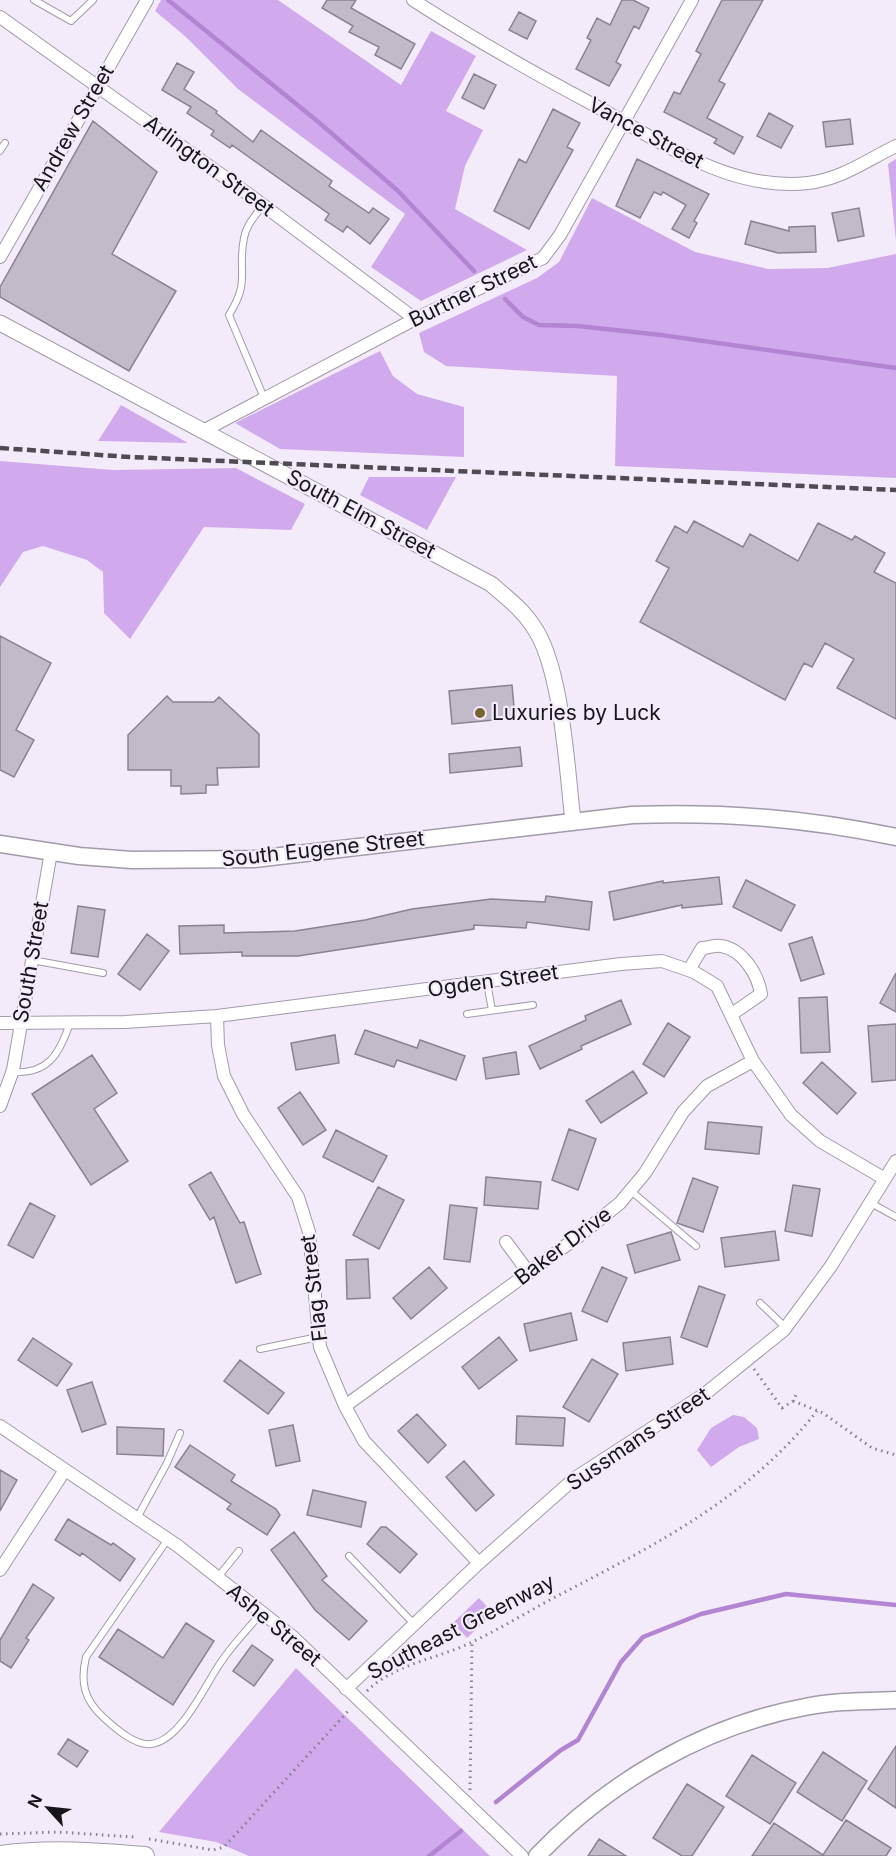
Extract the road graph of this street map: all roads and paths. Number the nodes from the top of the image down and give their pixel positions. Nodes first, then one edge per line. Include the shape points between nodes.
1 (34, 0) edge
2 (93, 0) edge
3 (147, 0) edge
4 (413, 0) edge
5 (692, 0) edge
6 (0, 17) edge
7 (97, 86) junction
8 (623, 121) junction
9 (5, 143) dead end
10 (896, 146) edge
11 (0, 151) edge
12 (263, 205) junction
13 (0, 256) edge
14 (415, 319) junction
15 (0, 323) edge
16 (264, 399) junction
17 (203, 431) junction
18 (573, 821) junction
19 (896, 837) edge
20 (0, 844) edge
21 (51, 852) junction
22 (31, 960) junction
23 (688, 970) junction
24 (103, 973) dead end
25 (487, 982) junction
26 (533, 1005) dead end
27 (492, 1010) junction
28 (467, 1014) dead end
29 (732, 1014) junction
30 (218, 1016) junction
31 (0, 1023) edge
32 (70, 1023) junction
33 (19, 1025) junction
34 (753, 1061) junction
35 (12, 1072) junction
36 (0, 1106) edge
37 (896, 1161) edge
38 (885, 1179) junction
39 (630, 1190) junction
40 (871, 1203) junction
41 (896, 1217) edge
42 (506, 1242) dead end
43 (696, 1246) dead end
44 (529, 1273) junction
45 (760, 1302) dead end
46 (786, 1328) junction
47 (319, 1337) junction
48 (260, 1349) dead end
49 (748, 1360) junction
50 (796, 1395) dead end
51 (793, 1401) junction
52 (345, 1407) junction
53 (817, 1411) junction
54 (0, 1426) edge
55 (180, 1433) dead end
56 (896, 1455) edge
57 (66, 1470) junction
58 (136, 1518) junction
59 (168, 1539) junction
60 (239, 1551) dead end
61 (349, 1556) dead end
62 (479, 1563) junction
63 (0, 1570) edge
64 (218, 1578) junction
65 (262, 1612) junction
66 (414, 1624) junction
67 (472, 1642) junction
68 (346, 1689) junction
69 (358, 1700) junction
70 (896, 1700) edge
71 (468, 1804) junction
72 (0, 1834) edge
73 (0, 1855) edge
74 (145, 1856) edge
75 (522, 1856) edge
76 (537, 1856) edge

1 - 2 lane via 70,21
3 - 7 street, Andrew Street
4 - 8 street, Vance Street via 469,36
5 - 8 street, Burtner Street
6 - 7 street, Arlington Street
7 - 12 street, Arlington Street
7 - 13 street, Andrew Street
8 - 10 street, Vance Street via 713,168 778,184 809,183 836,176
8 - 14 street, Burtner Street via 560,235 543,258
9 - 11 lane
12 - 14 street, Arlington Street
12 - 16 lane via 244,238 242,288 229,315
14 - 16 street, Burtner Street
15 - 17 street, South Elm Street
16 - 17 street, Burtner Street
17 - 18 street, South Elm Street via 491,584 516,606 534,627 548,655 561,721
18 - 19 main road, South Eugene Street via 632,815 744,814
18 - 21 main road, South Eugene Street via 254,859 132,860
20 - 21 main road, South Eugene Street
21 - 22 street, South Street
22 - 24 lane
22 - 33 street, South Street
23 - 25 street, Ogden Street via 662,961
23 - 29 street, Ogden Street via 717,986
23 - 29 street via 702,948 720,946 740,953 759,982 761,993
25 - 27 lane
25 - 30 street, Ogden Street
26 - 27 lane
27 - 28 lane
29 - 34 street, Ogden Street
30 - 32 street, Ogden Street
30 - 47 street, Flag Street via 224,1076 243,1114 298,1197 309,1232
31 - 33 street, Ogden Street
32 - 33 street, Ogden Street
32 - 35 lane via 62,1047 46,1065 30,1073
33 - 35 street, South Street
34 - 38 street, Ogden Street via 791,1116 820,1141
34 - 39 street, Baker Drive via 707,1086 683,1112
35 - 36 street, South Street
37 - 38 street, Sussmans Street
38 - 40 street, Sussmans Street
39 - 43 lane
39 - 44 street, Baker Drive via 620,1203
40 - 41 lane
40 - 46 street, Sussmans Street
42 - 44 street
44 - 52 street, Baker Drive
45 - 46 lane
46 - 49 street, Sussmans Street
47 - 48 lane
47 - 52 street, Flag Street
49 - 51 path via 782,1408
49 - 62 street, Sussmans Street via 706,1393 575,1478
50 - 51 path
51 - 53 path
52 - 62 street, Flag Street via 364,1441
53 - 56 path via 872,1448
53 - 67 path, Southeast Greenway via 792,1442 750,1480 690,1525
54 - 57 street, Ashe Street
55 - 58 lane
57 - 58 street, Ashe Street
57 - 63 street
58 - 59 street, Ashe Street
59 - 64 street, Ashe Street
59 - 65 lane via 86,1657 82,1676 86,1697 104,1718 132,1739 151,1744 169,1736 188,1715 221,1660
60 - 64 lane
61 - 66 lane
62 - 66 street, Sussmans Street
64 - 65 street, Ashe Street
65 - 68 street, Ashe Street
66 - 68 street, Sussmans Street
67 - 69 path, Southeast Greenway via 396,1672 373,1685
67 - 71 path via 473,1779
68 - 69 street, Ashe Street
69 - 71 street, Ashe Street
69 - 72 path, Southeast Greenway via 224,1847 213,1850 118,1835
70 - 76 main road via 806,1707 754,1720 690,1744 619,1785
71 - 75 street, Ashe Street
73 - 74 main road via 98,1852

